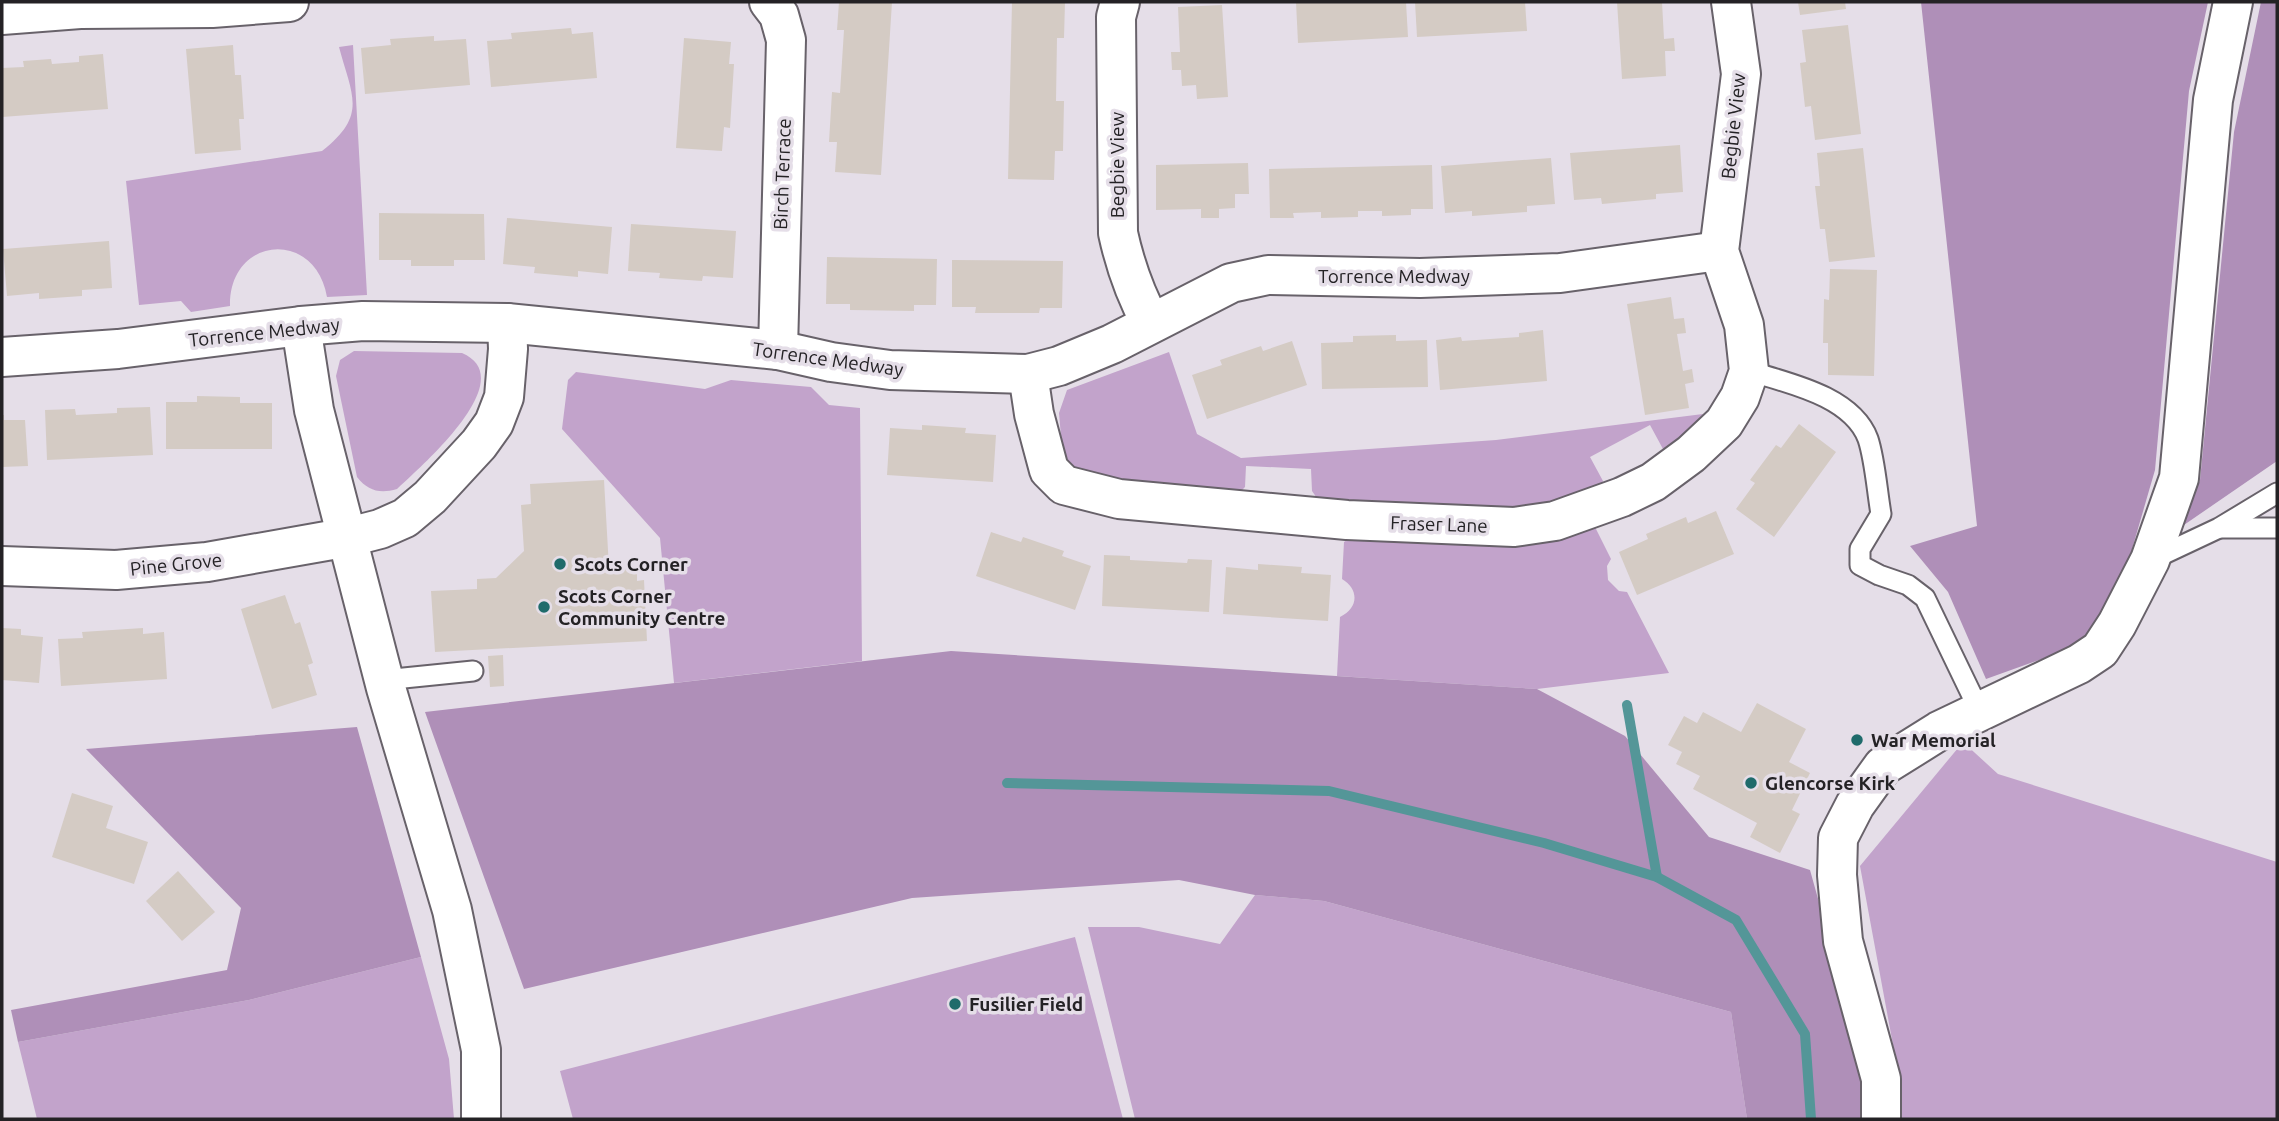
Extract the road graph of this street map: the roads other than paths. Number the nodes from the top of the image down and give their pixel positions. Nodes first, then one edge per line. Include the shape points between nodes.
1 (289, 2) edge
2 (769, 2) edge
3 (1120, 2) edge
4 (1731, 2) edge
5 (2233, 2) edge
6 (2, 15) edge
7 (1719, 251) junction
8 (507, 323) junction
9 (1151, 323) junction
10 (301, 326) junction
11 (778, 350) junction
12 (2, 357) edge
13 (1749, 371) junction
14 (1028, 374) junction
15 (2277, 494) edge
16 (2219, 528) junction
17 (2277, 528) edge
18 (349, 537) junction
19 (2150, 560) junction
20 (2, 566) edge
21 (473, 671) dead end
22 (384, 680) junction
23 (1979, 712) junction
24 (481, 1119) edge
25 (1881, 1119) edge

1 - 6 street
2 - 11 street, Birch Terrace via 779,15 786,40
3 - 9 street, Begbie View via 1116,17 1118,233 1137,297
4 - 7 street, Begbie View via 1741,74
5 - 19 street via 2213,100 2179,478
7 - 9 street, Torrence Medway via 1560,273 1420,278 1268,275 1231,283
7 - 13 street, Fraser Lane via 1744,325
8 - 10 street, Torrence Medway via 363,321
8 - 11 street, Torrence Medway
8 - 18 street, Pine Grove via 504,397 479,444 405,518
9 - 14 street, Torrence Medway via 1059,366
10 - 12 street, Torrence Medway via 118,349
10 - 18 street via 314,410
11 - 14 street, Torrence Medway via 890,370
13 - 14 street, Fraser Lane via 1724,423 1653,482 1555,520 1514,527 1347,520 1119,499 1064,485 1049,470
13 - 23 lane via 1816,391 1854,416 1868,438 1881,514 1860,549 1860,565 1908,585 1926,598
15 - 16 lane
16 - 17 lane
16 - 19 lane
18 - 20 street, Pine Grove via 207,562 129,569
18 - 22 street
19 - 23 street via 2100,650
21 - 22 lane
22 - 24 street via 452,910 481,1050
23 - 25 street via 1883,766 1838,838 1843,941 1881,1079

